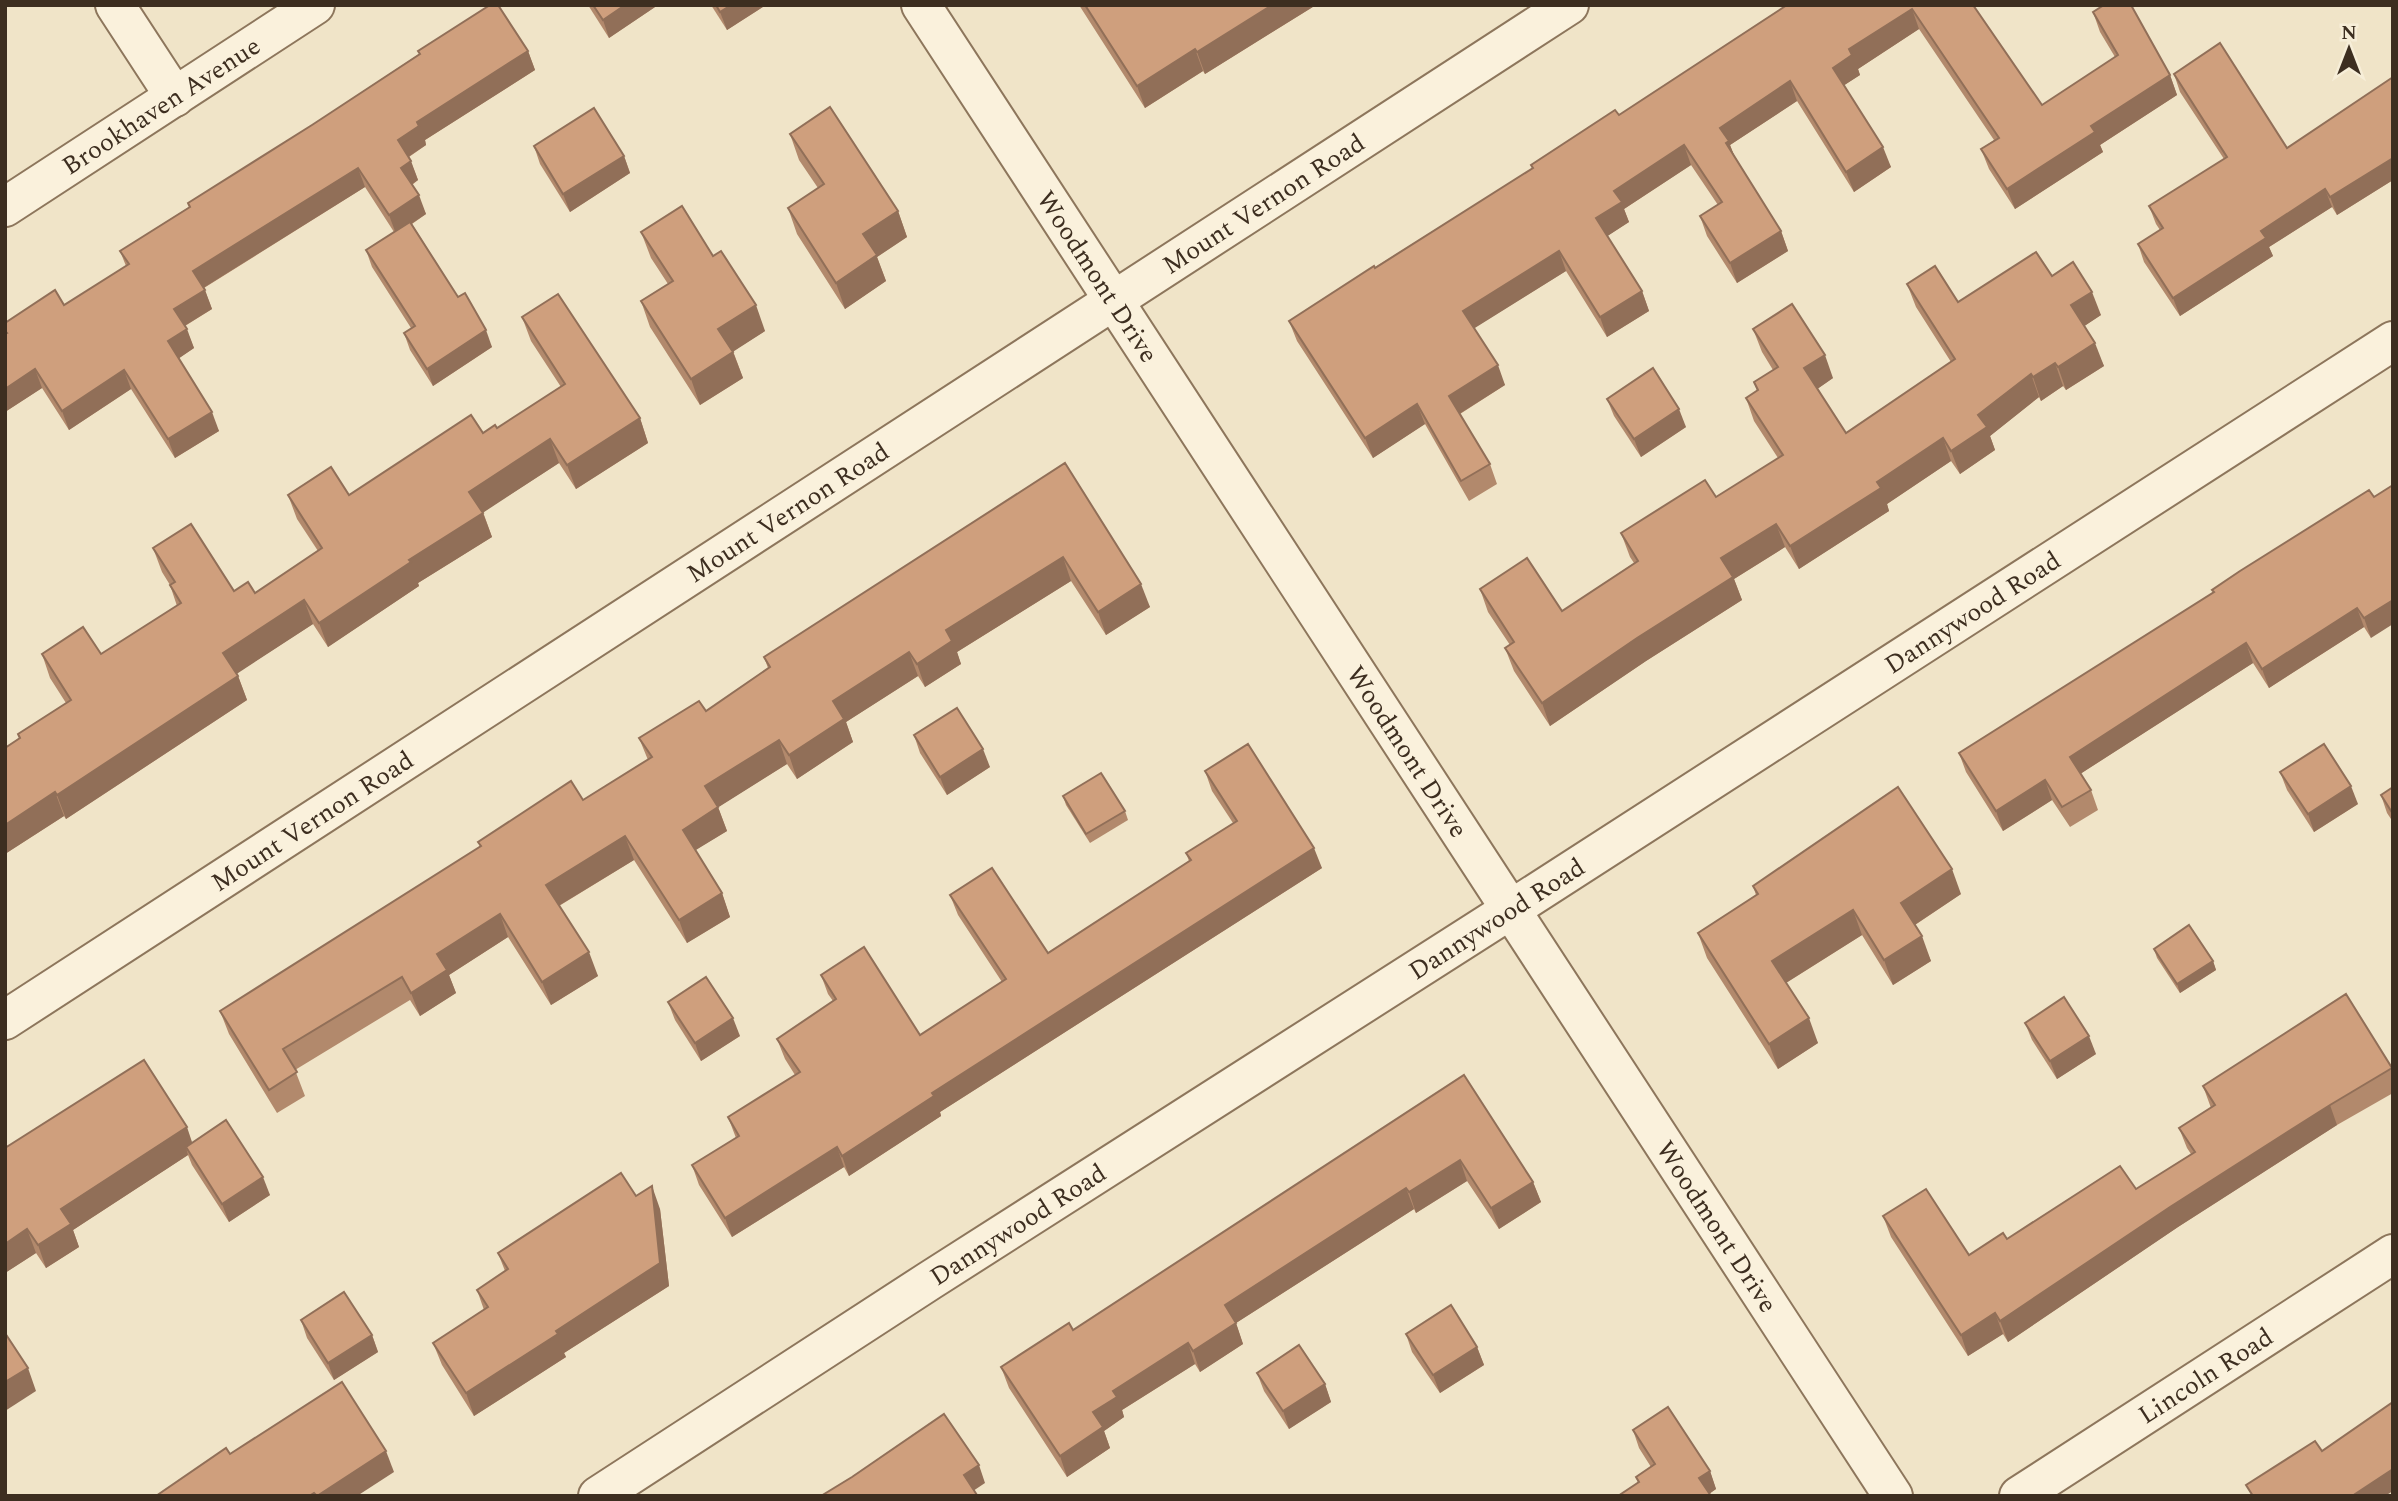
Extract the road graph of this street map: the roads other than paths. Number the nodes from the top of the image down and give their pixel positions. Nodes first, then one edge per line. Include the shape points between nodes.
1 (115, 5) edge
2 (315, 5) edge
3 (921, 5) edge
4 (1569, 5) edge
5 (175, 97) junction
6 (5, 207) edge
7 (1114, 300) junction
8 (2393, 341) edge
9 (1510, 910) junction
10 (5, 1020) edge
11 (2393, 1254) edge
12 (598, 1496) edge
13 (1893, 1496) edge
14 (2019, 1496) edge

1 - 5 street
2 - 5 street, Brookhaven Avenue
3 - 7 street, Woodmont Drive
4 - 7 street, Mount Vernon Road
5 - 6 street, Brookhaven Avenue
7 - 9 street, Woodmont Drive
7 - 10 street, Mount Vernon Road
8 - 9 street, Dannywood Road
9 - 12 street, Dannywood Road
9 - 13 street, Woodmont Drive
11 - 14 street, Lincoln Road

